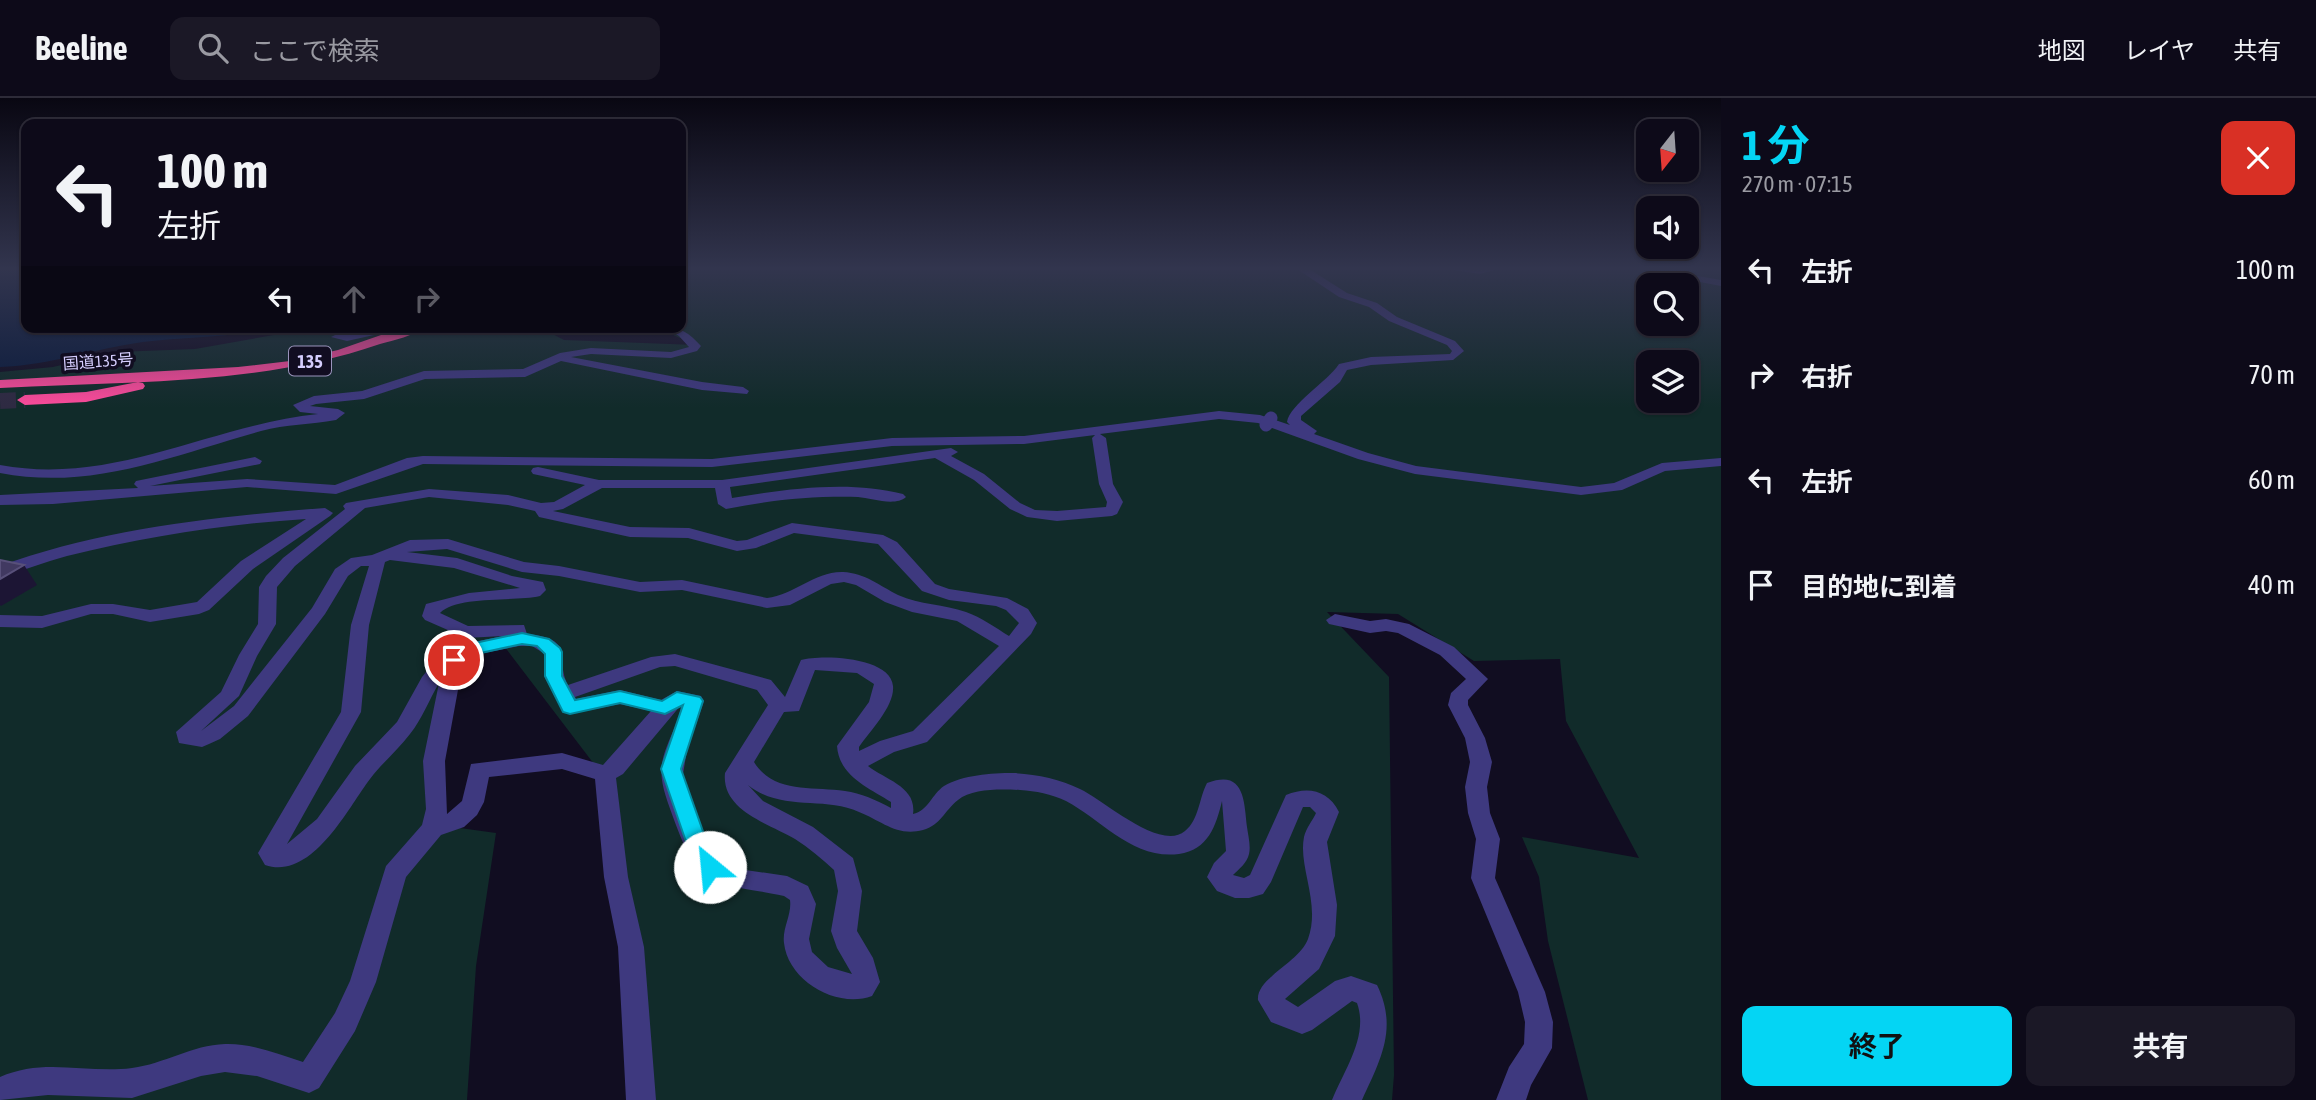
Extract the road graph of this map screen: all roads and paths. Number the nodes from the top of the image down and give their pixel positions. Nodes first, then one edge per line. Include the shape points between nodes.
1 (1386, 314) edge
2 (347, 333) edge
3 (373, 333) edge
4 (400, 333) edge
5 (680, 333) edge
6 (556, 359) junction
7 (198, 373) junction
8 (0, 384) edge
9 (743, 391) dead end
10 (25, 400) tunnel mouth
11 (1268, 422) dead end
12 (1099, 438) junction
13 (935, 453) junction
14 (255, 461) dead end
15 (478, 461) junction
16 (1384, 462) junction
17 (1721, 462) edge
18 (1695, 464) junction
19 (0, 469) edge
20 (1721, 471) edge
21 (782, 477) junction
22 (599, 484) junction
23 (722, 484) junction
24 (789, 493) junction
25 (97, 496) junction
26 (898, 497) dead end
27 (0, 500) edge
28 (360, 504) junction
29 (541, 508) junction
30 (325, 513) junction
31 (382, 557) junction
32 (0, 572) edge
33 (1335, 620) dead end
34 (0, 621) edge
35 (1011, 645) junction
36 (459, 653) junction
37 (564, 693) junction
38 (778, 705) junction
39 (665, 708) junction
40 (743, 762) junction
41 (853, 764) junction
42 (605, 774) junction
43 (900, 823) junction
44 (433, 828) junction
45 (0, 1092) edge
46 (641, 1100) edge
47 (1347, 1100) edge
48 (1511, 1100) edge

1 - 16 street via 1457,347 1458,355 1343,367 1336,379 1295,415 1294,422 1360,447
2 - 3 street via 337,337
4 - 7 highway, 国道135号 / 135 via 317,360
5 - 6 street via 693,349 671,355 590,351
6 - 9 street
6 - 19 street via 525,373 424,375 364,395 307,401 299,405 338,413 258,427 105,469 38,475
7 - 8 highway, 国道135号 / 135
7 - 10 highway, 国道135号 / 135 via 101,395
11 - 12 street via 1156,429
12 - 13 street via 1029,450
12 - 13 street via 1106,484 1115,502 1112,511 1032,514
13 - 21 street
14 - 25 street via 164,477
15 - 16 street via 712,463 892,442 1024,440 1219,415 1259,419
15 - 22 street via 484,467 539,471
15 - 25 street via 412,461 336,490 247,483
16 - 18 street via 1432,473 1581,491 1617,487 1662,467
17 - 18 street
18 - 20 street
21 - 23 street
21 - 24 street
22 - 23 street
22 - 29 street via 558,506
23 - 24 street via 726,504
24 - 26 street
25 - 27 street
28 - 29 street via 429,493 508,500
28 - 30 street
28 - 31 street via 272,580 263,634 229,696 186,733 186,738 202,739 228,724 319,610 341,573 357,562
29 - 35 street via 544,514 567,521 640,534 689,533 731,545 750,545 792,528 883,540 893,545 925,587 1001,602 1018,610 1028,623
30 - 32 street via 186,527 54,553
30 - 34 street via 247,565 193,610 150,616 91,608 42,622
31 - 35 street via 410,545 449,544 522,567 640,587 691,586 767,603 784,601 828,579 844,577 868,583 918,608 961,616
31 - 36 street via 457,563 538,588 432,608 431,616 467,632 518,629 465,646
31 - 36 street via 360,625 351,712 270,853 273,858 295,851 314,837 363,771 407,723 435,672
33 - 48 street via 1403,628 1447,651 1478,680 1458,698 1458,705 1481,762 1476,787 1488,839 1483,878 1539,1022 1538,1048
35 - 41 street via 920,737 887,746
36 - 37 street via 522,638 543,643 554,652 554,676
36 - 44 street via 434,761 438,809
37 - 38 street via 658,661 675,660 764,685
37 - 39 street via 570,707 620,697
38 - 40 street
38 - 41 street via 792,706 808,664 863,667 879,674 882,694 848,747
39 - 40 street via 677,698 694,701 671,769 702,859 734,879 791,887 800,893 803,905 796,936 801,959 822,978 862,987 867,982 864,966 844,931 850,891 845,865 802,832 749,805 735,783
39 - 42 street
40 - 43 street via 749,775 762,785 796,796 862,804
41 - 43 street via 900,797
42 - 44 street via 562,761 478,770 476,798 466,815
42 - 46 street via 615,877 631,947
43 - 47 street via 923,822 952,792 1017,781 1080,798 1153,844 1179,844 1198,835 1214,789 1223,786 1233,795 1238,852 1219,877 1231,887 1247,888 1259,881 1294,801 1317,800 1328,812 1316,834 1323,887 1319,947 1305,968 1271,994 1271,1000 1286,1016 1302,1021 1345,990 1367,994 1375,1011 1369,1052
44 - 45 street via 395,873 363,982 341,1031 309,1078 224,1058 135,1083 34,1080

